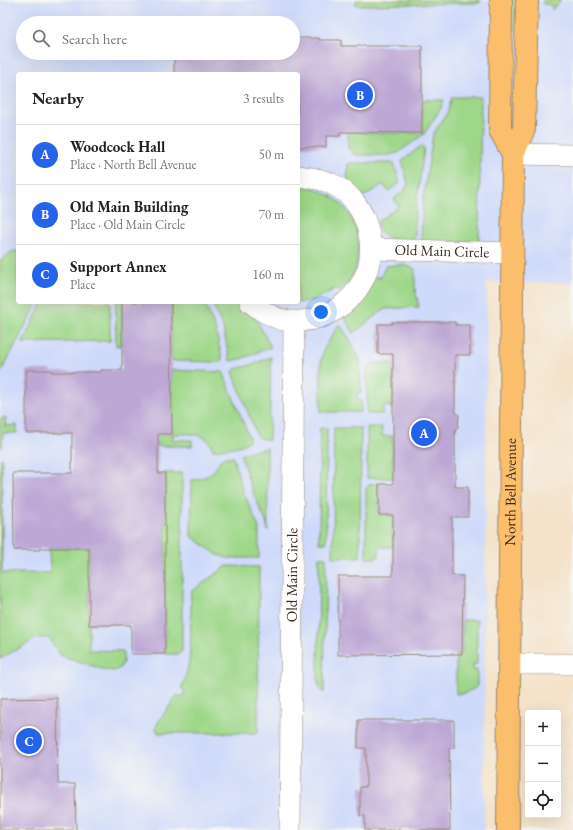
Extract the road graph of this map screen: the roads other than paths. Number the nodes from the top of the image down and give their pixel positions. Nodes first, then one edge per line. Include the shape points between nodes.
1 (501, 0) edge
2 (527, 0) edge
3 (513, 154) junction
4 (573, 155) edge
5 (300, 176) edge
6 (371, 249) junction
7 (512, 253) junction
8 (253, 304) edge
9 (294, 321) junction
10 (510, 664) junction
11 (573, 664) edge
12 (290, 830) edge
13 (508, 830) edge

1 - 3 main road, North Bell Avenue via 500,130
2 - 3 main road, North Bell Avenue via 524,129
3 - 4 street
3 - 7 main road, North Bell Avenue
5 - 6 street via 317,178 336,186 349,197 361,211 368,228
6 - 7 street, Old Main Circle
6 - 9 street via 368,270 355,294 346,303 319,318
7 - 10 main road, North Bell Avenue
8 - 9 street via 281,319
9 - 12 street, Old Main Circle
10 - 11 street
10 - 13 main road, North Bell Avenue

